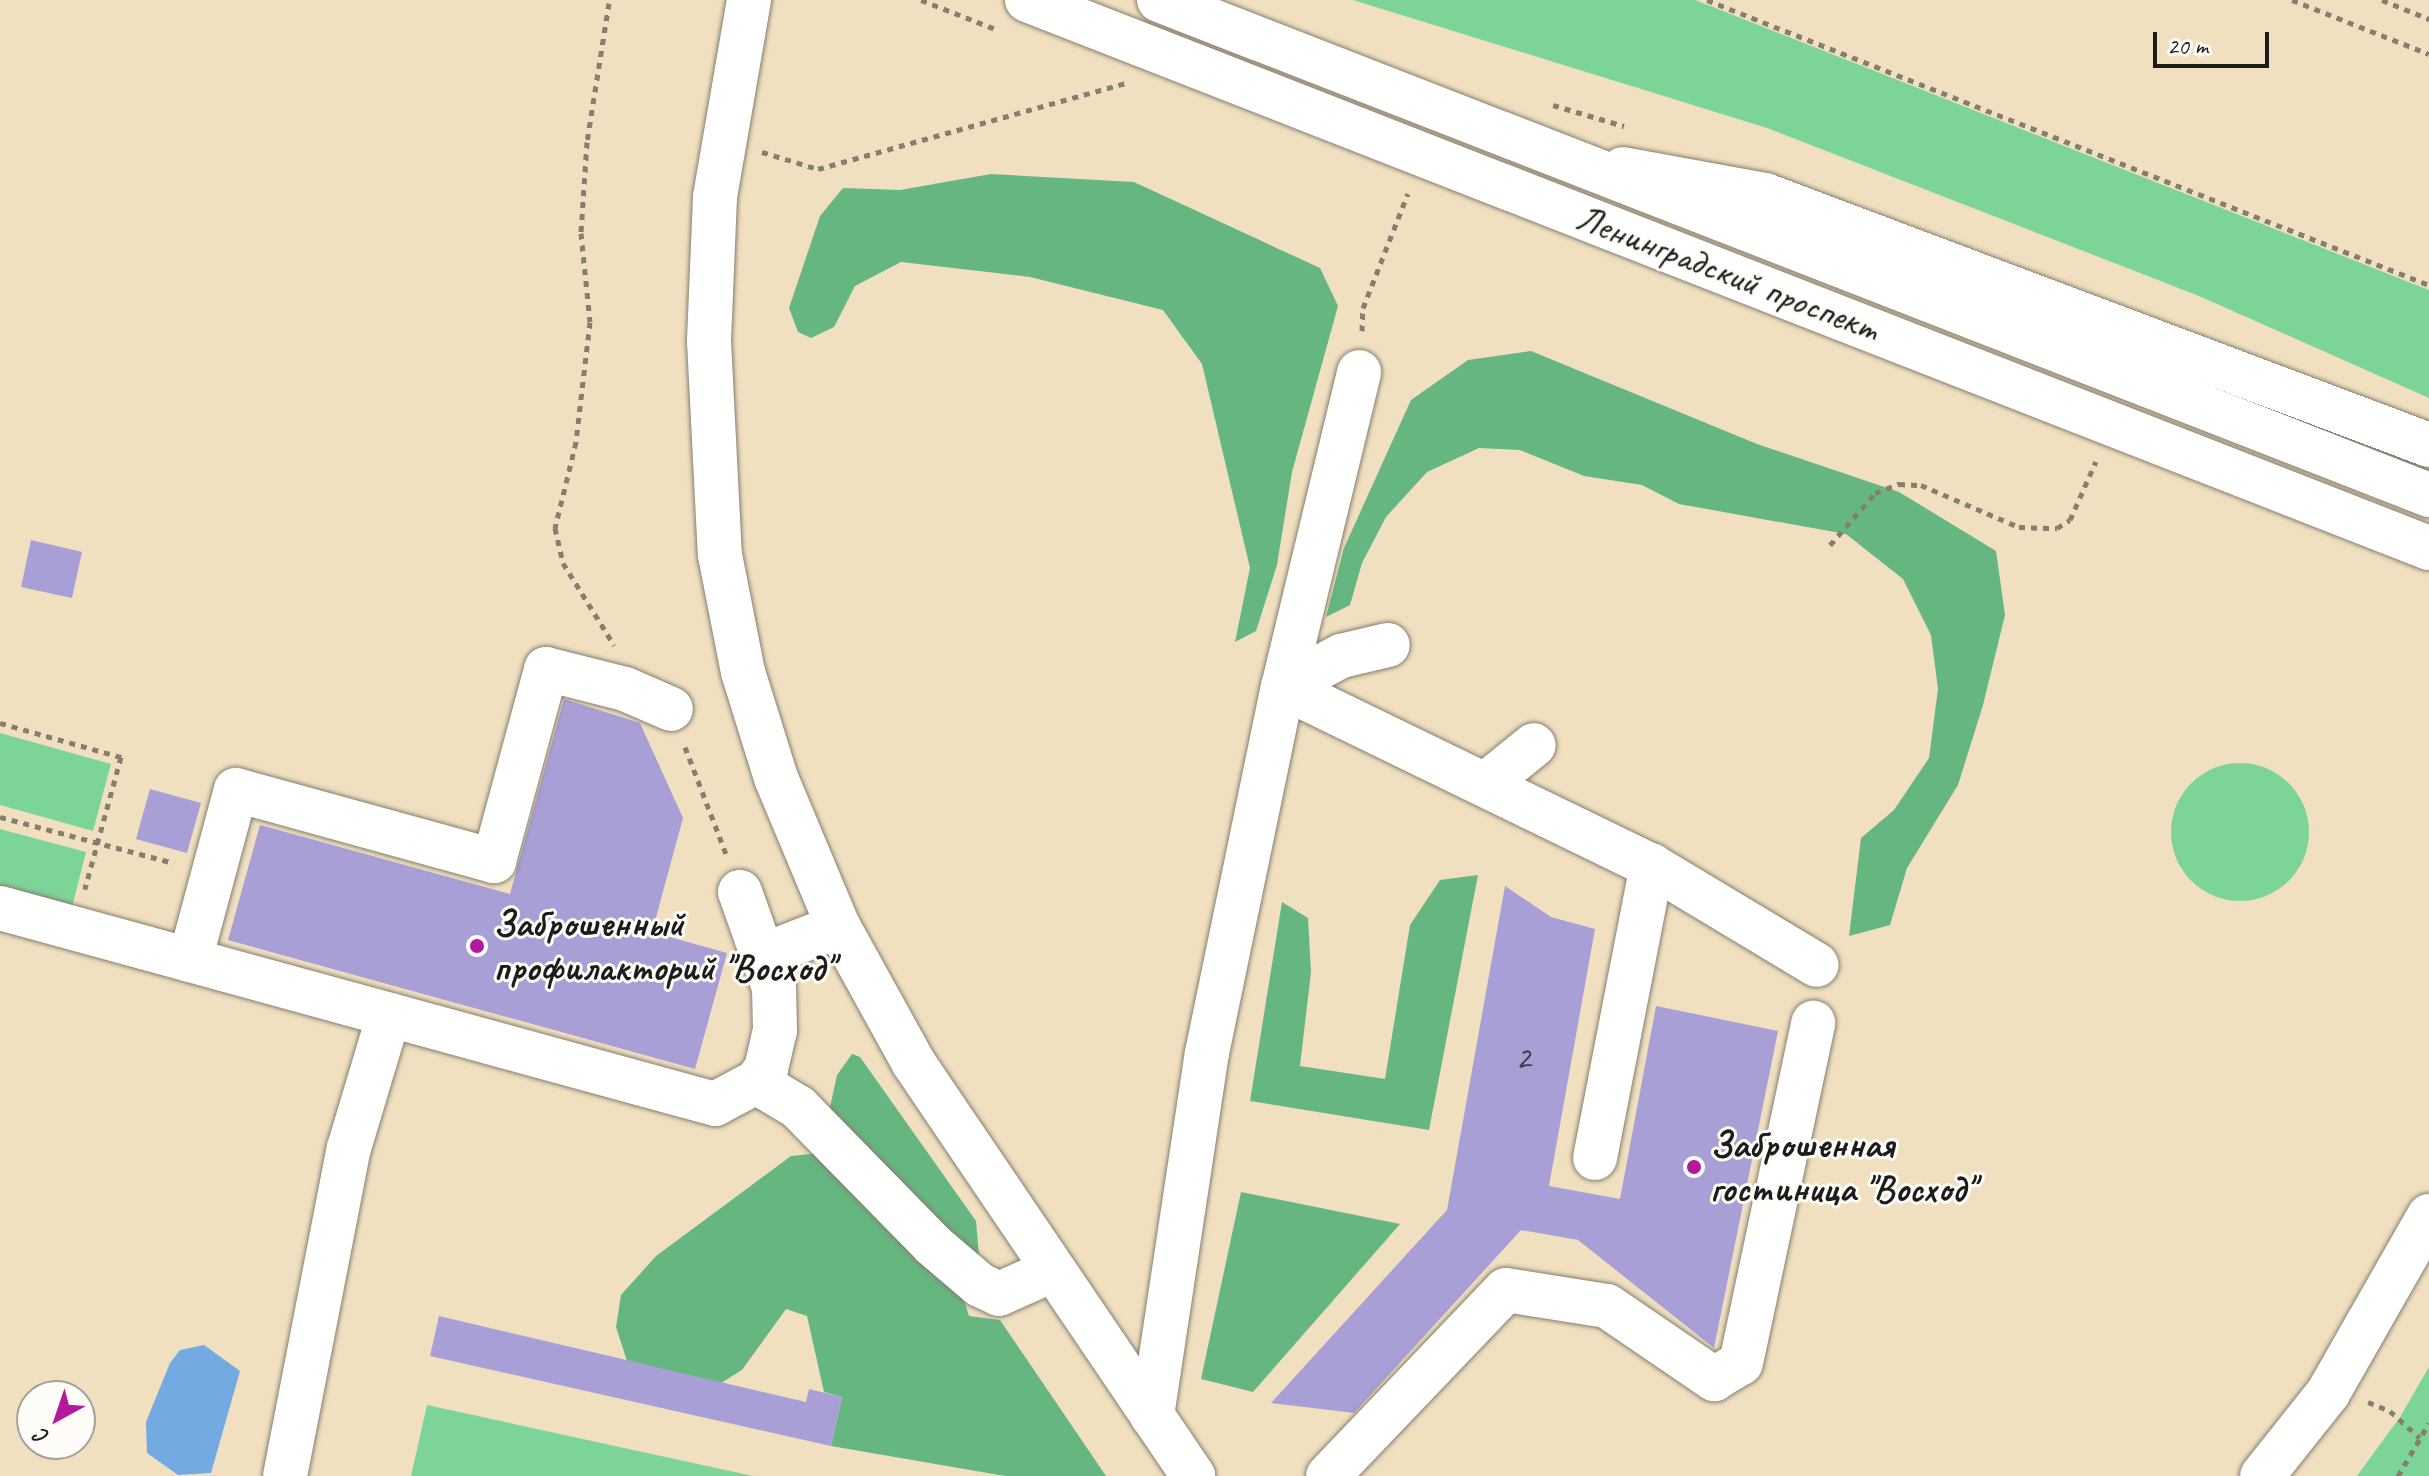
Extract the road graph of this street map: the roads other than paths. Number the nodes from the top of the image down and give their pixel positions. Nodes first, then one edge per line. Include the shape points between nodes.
1 (749, 0) edge
2 (1027, 0) edge
3 (1159, 0) edge
4 (1568, 159) junction
5 (1359, 372) dead end
6 (2429, 445) edge
7 (2429, 495) edge
8 (2429, 548) edge
9 (1388, 645) dead end
10 (1283, 687) junction
11 (671, 709) road end
12 (1534, 745) dead end
13 (1487, 783) junction
14 (1652, 866) junction
15 (740, 892) road end
16 (0, 908) edge
17 (838, 926) junction
18 (762, 956) junction
19 (190, 960) junction
20 (1817, 965) dead end
21 (389, 1015) junction
22 (1813, 1023) dead end
23 (756, 1082) junction
24 (1595, 1158) dead end
25 (2429, 1216) edge
26 (1053, 1255) junction
27 (1152, 1416) junction
28 (285, 1476) edge
29 (1193, 1476) edge
30 (1328, 1476) edge
31 (2262, 1476) edge

1 - 17 main road via 731,80 715,197 710,397 720,555 743,672 776,778
2 - 8 main road, Ленинградский проспект
3 - 4 main road, Ленинградский проспект
4 - 6 main road via 1765,195
4 - 7 main road, Ленинградский проспект
5 - 10 main road
9 - 10 main road via 1341,656
10 - 13 main road
10 - 27 main road via 1207,1053
11 - 19 main road via 625,689 546,669 494,861 236,790
12 - 13 main road
13 - 14 main road
14 - 20 main road
14 - 24 main road
15 - 18 main road
16 - 19 main road
17 - 18 main road
17 - 26 main road via 913,1062
18 - 23 main road via 774,988 775,1031 766,1069
19 - 21 main road
21 - 23 main road via 715,1104
21 - 28 main road via 349,1148
22 - 30 main road via 1741,1363 1714,1379 1607,1306 1506,1290
23 - 26 main road via 798,1107 933,1245 980,1285 999,1294
25 - 31 main road via 2328,1393
26 - 27 main road
27 - 29 main road

